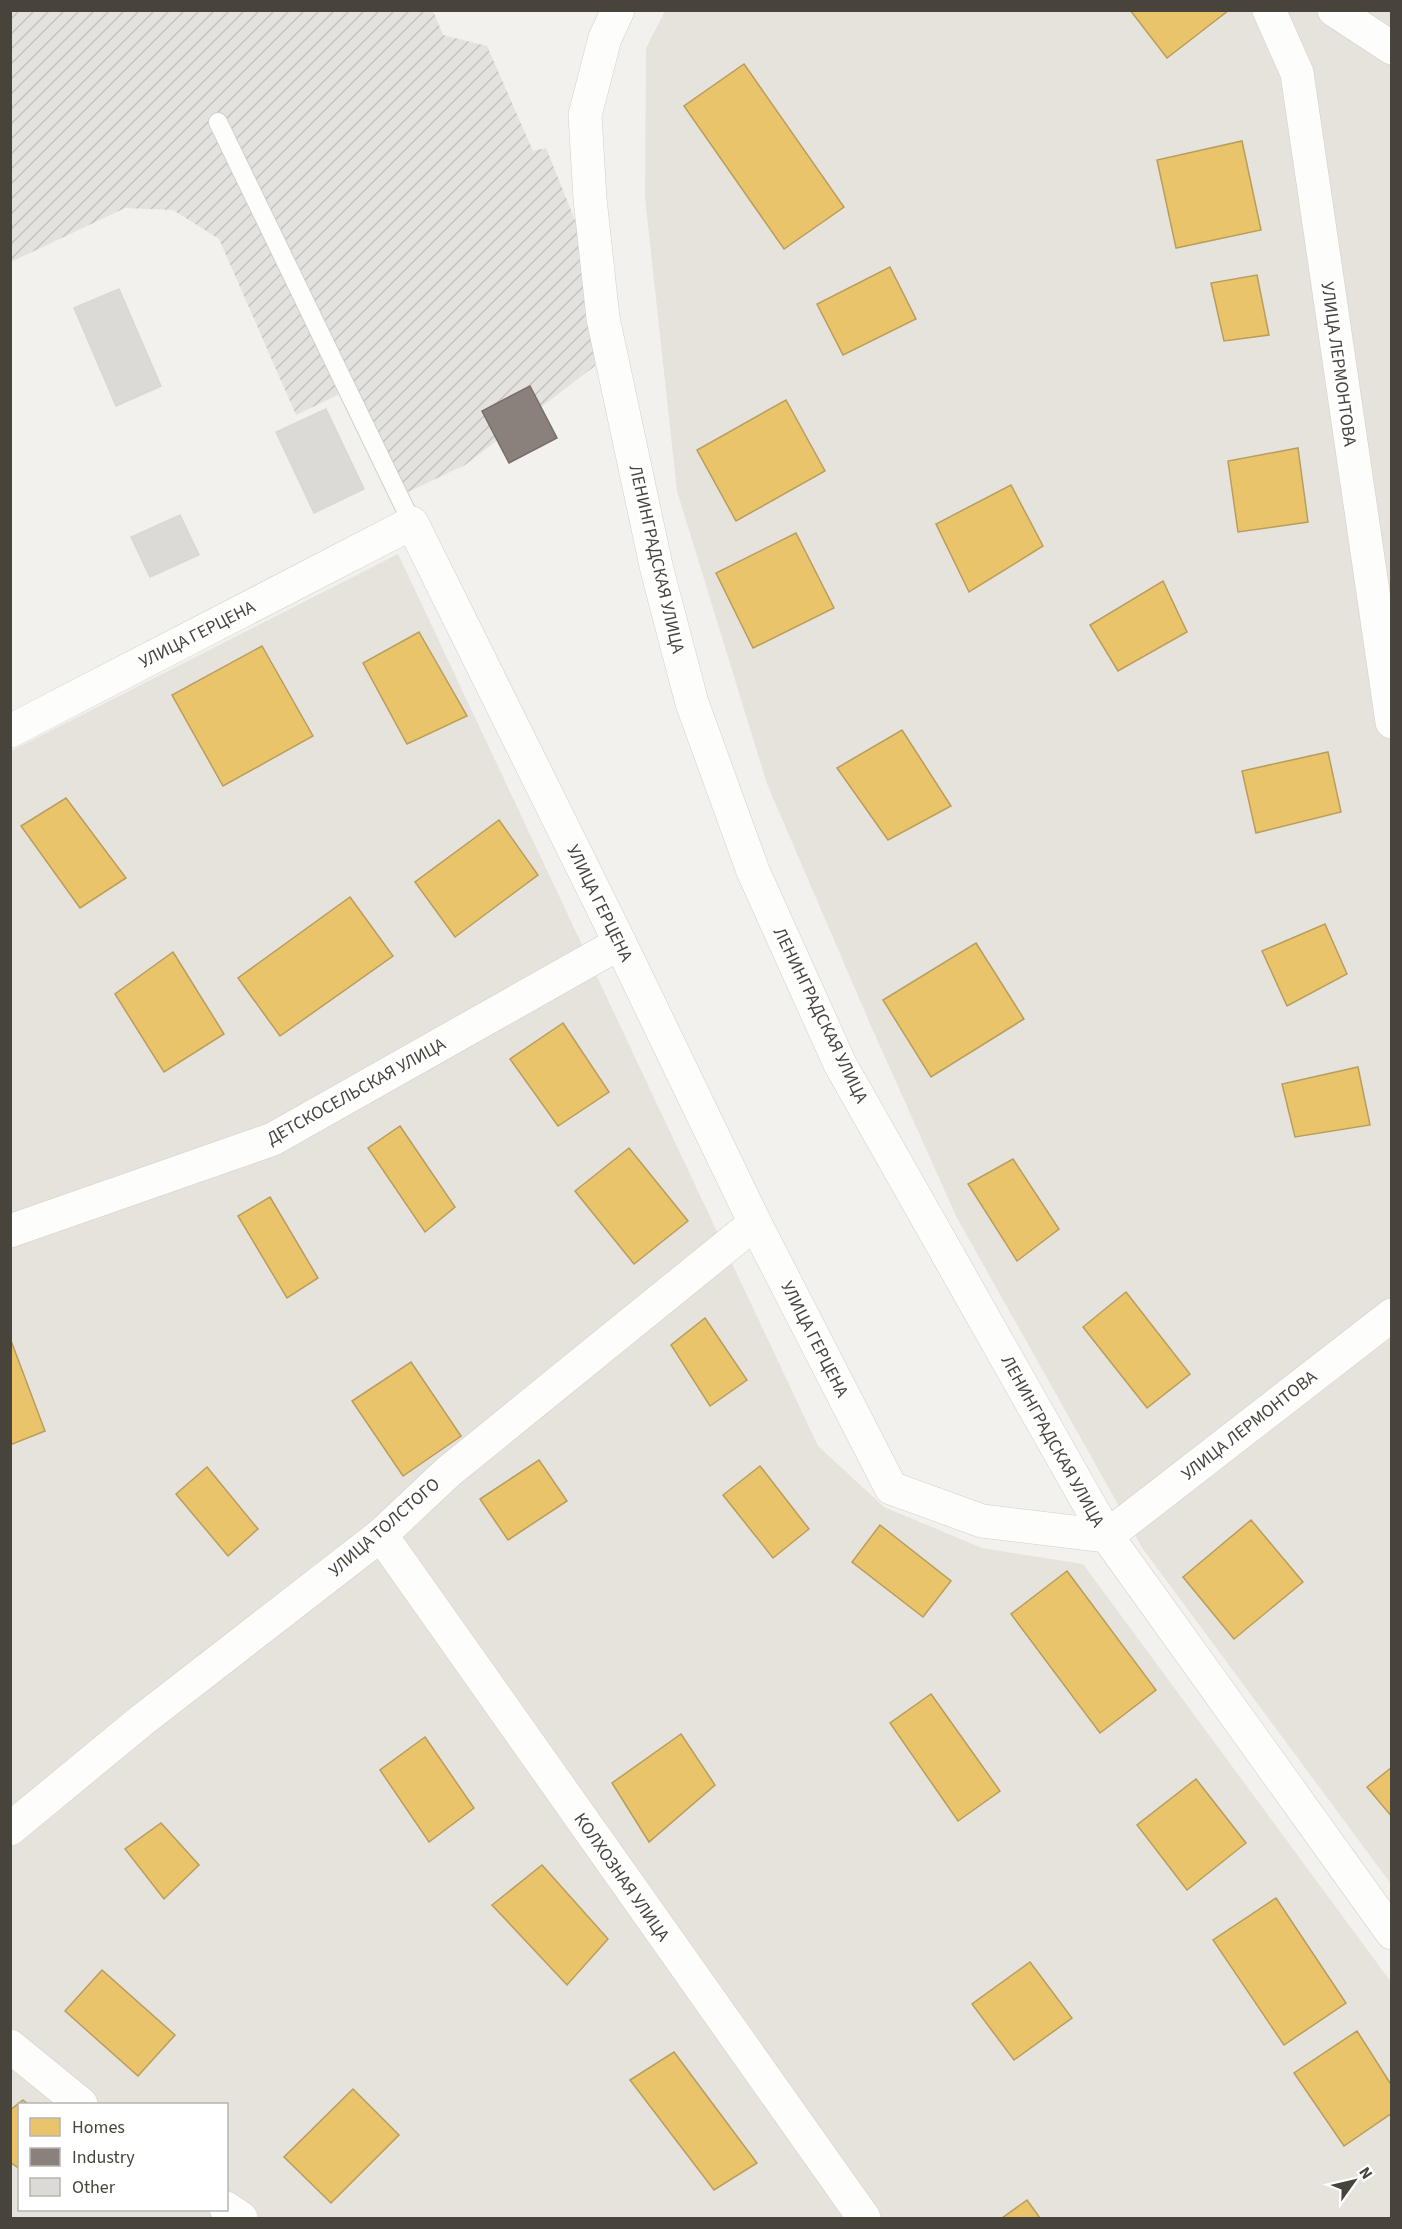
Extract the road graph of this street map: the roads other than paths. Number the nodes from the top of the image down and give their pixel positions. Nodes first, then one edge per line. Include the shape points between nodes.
1 (618, 10) edge
2 (1269, 10) edge
3 (1334, 10) edge
4 (1392, 48) edge
5 (218, 122) dead end
6 (412, 523) junction
7 (1392, 722) edge
8 (10, 731) edge
9 (620, 943) junction
10 (756, 1223) junction
11 (10, 1231) edge
12 (1392, 1315) edge
13 (381, 1534) junction
14 (1107, 1536) junction
15 (10, 1828) edge
16 (1392, 1933) edge
17 (10, 2046) edge
18 (80, 2103) edge
19 (228, 2209) edge
20 (241, 2218) edge
21 (864, 2218) edge

1 - 14 street, ЛЕНИНГРАДСКАЯ УЛИЦА via 605,38 585,116 590,200 603,318 657,570 692,703 753,871 840,1064
2 - 7 street, УЛИЦА ЛЕРМОНТОВА via 1297,73
3 - 4 street
5 - 6 lane
6 - 8 street, УЛИЦА ГЕРЦЕНА
6 - 9 street, УЛИЦА ГЕРЦЕНА
9 - 10 street, УЛИЦА ГЕРЦЕНА
9 - 11 street, ДЕТСКОСЕЛЬСКАЯ УЛИЦА via 273,1139
10 - 13 street, УЛИЦА ТОЛСТОГО via 448,1472
10 - 14 street, УЛИЦА ГЕРЦЕНА via 891,1488 982,1521
12 - 14 street, УЛИЦА ЛЕРМОНТОВА
13 - 15 street, УЛИЦА ТОЛСТОГО
13 - 21 street, КОЛХОЗНАЯ УЛИЦА
14 - 16 street, ЛЕНИНГРАДСКАЯ УЛИЦА
17 - 18 street
19 - 20 street

